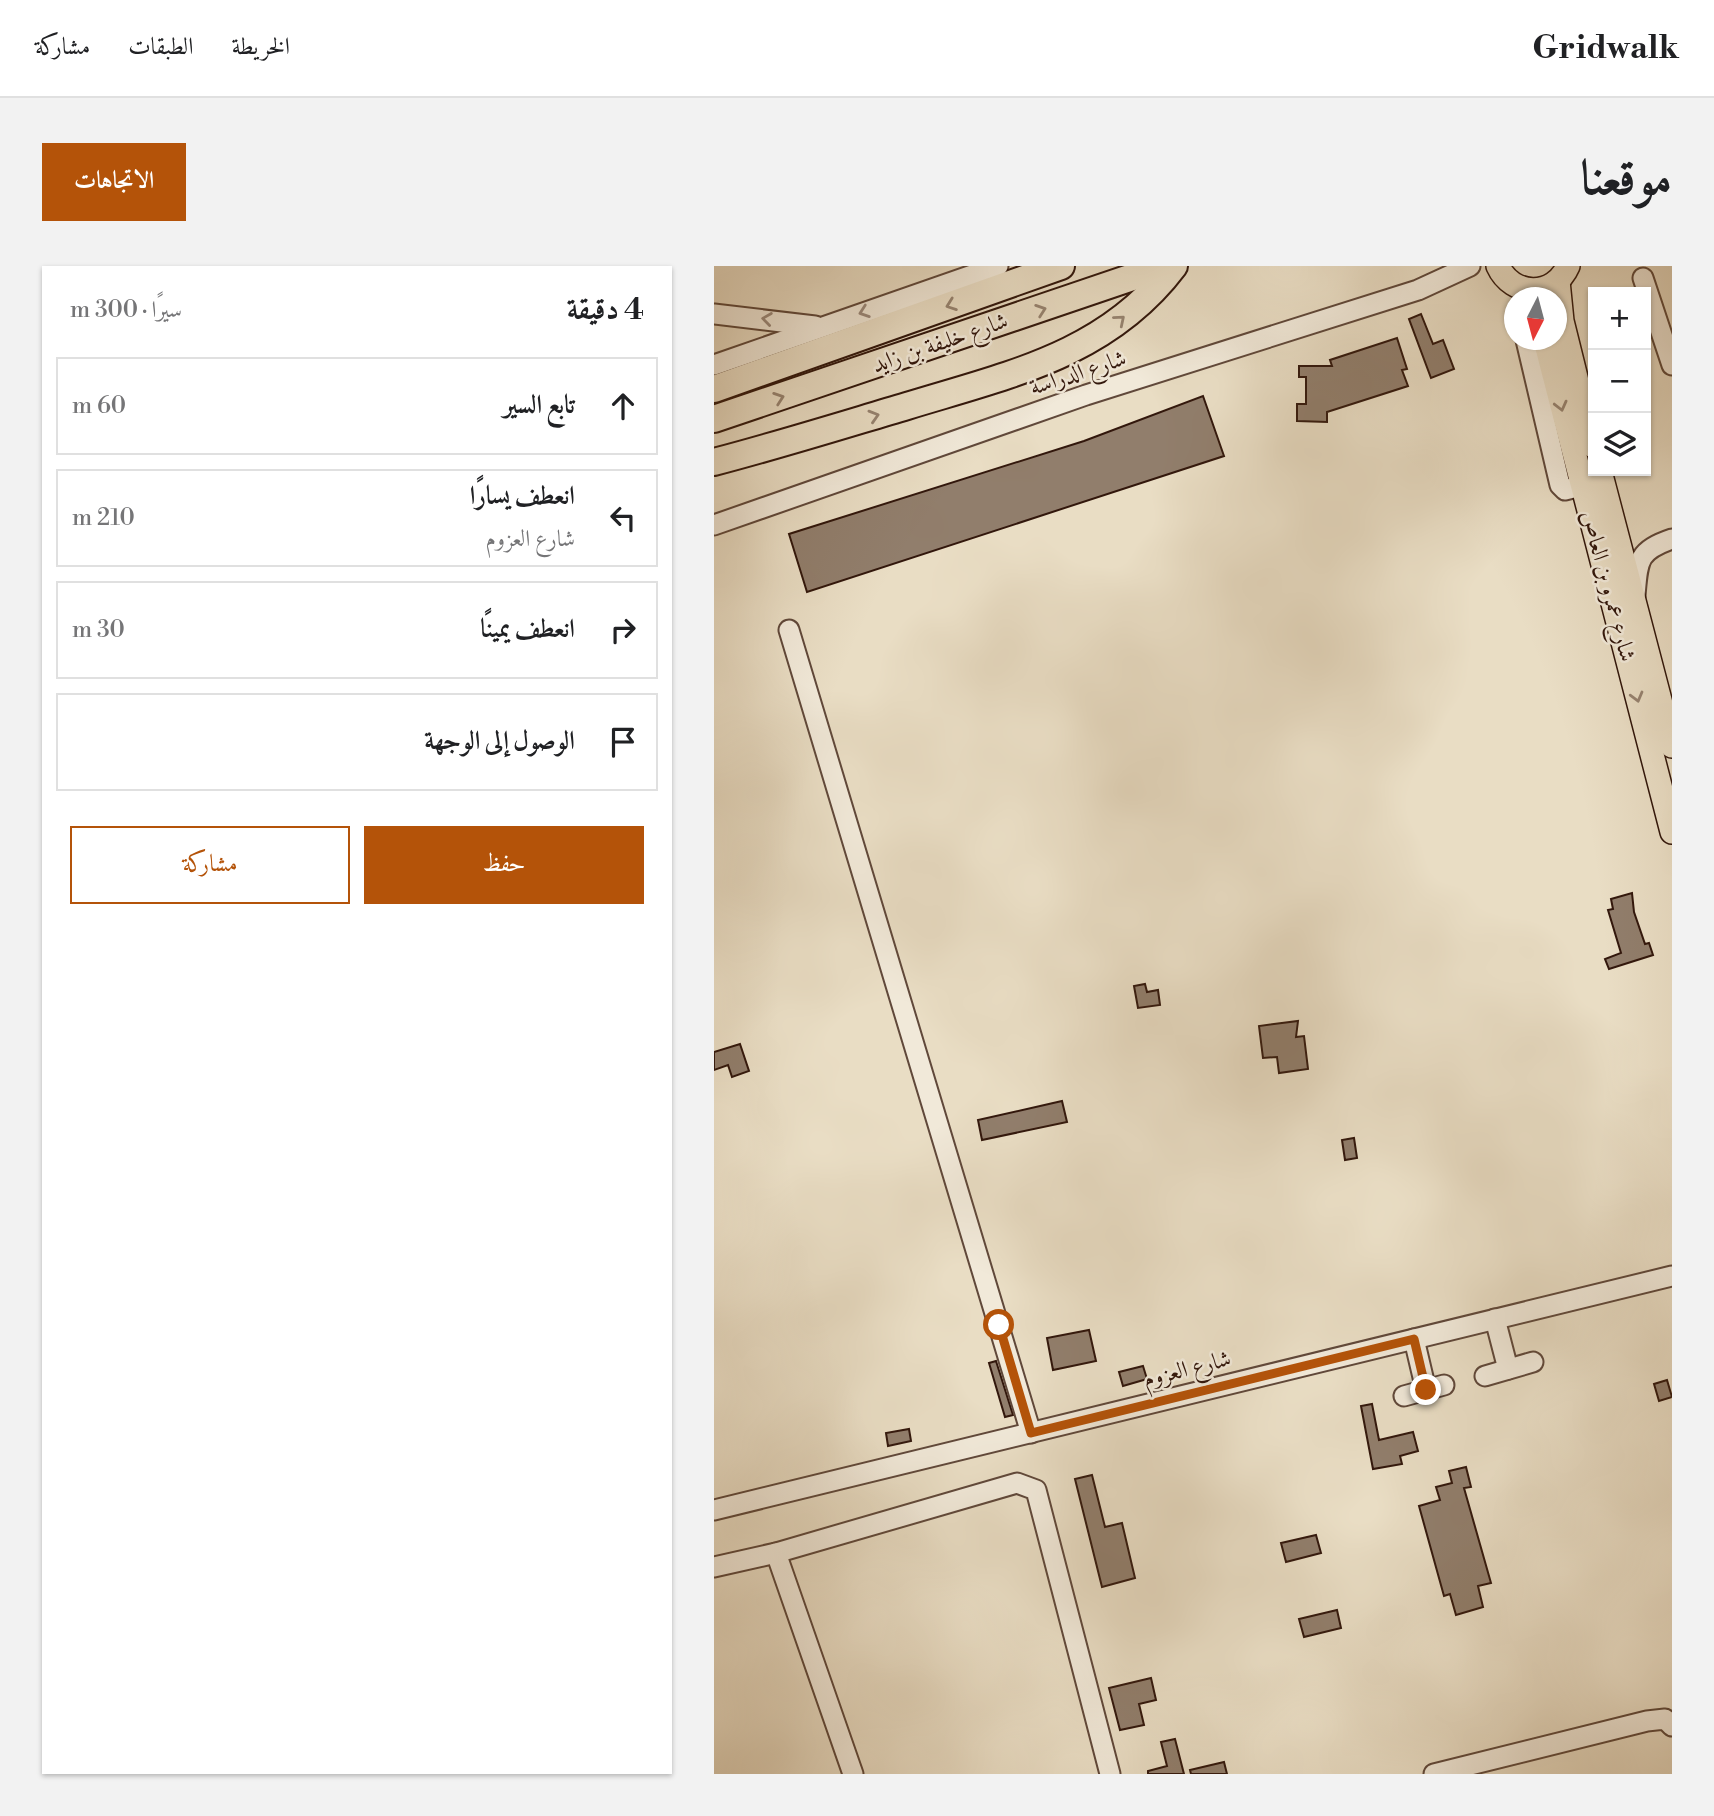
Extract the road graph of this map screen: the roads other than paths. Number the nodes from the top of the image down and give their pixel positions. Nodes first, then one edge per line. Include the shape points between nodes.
1 (998, 266) edge
2 (1061, 266) edge
3 (1165, 266) edge
4 (1174, 266) edge
5 (1464, 270) edge
6 (1565, 270) edge
7 (1643, 278) dead end
8 (1514, 283) edge
9 (714, 314) edge
10 (820, 327) junction
11 (1528, 350) edge
12 (1547, 350) edge
13 (714, 365) edge
14 (1672, 365) edge
15 (714, 389) edge
16 (714, 419) edge
17 (1588, 426) edge
18 (714, 462) edge
19 (1601, 476) edge
20 (1581, 486) junction
21 (714, 525) edge
22 (1615, 533) junction
23 (1664, 542) edge
24 (1635, 602) junction
25 (789, 630) dead end
26 (1672, 746) edge
27 (1672, 832) edge
28 (1672, 1276) edge
29 (1495, 1319) junction
30 (1414, 1339) junction
31 (1533, 1362) dead end
32 (1508, 1369) junction
33 (1485, 1376) dead end
34 (1404, 1396) dead end
35 (1031, 1433) junction
36 (714, 1510) edge
37 (776, 1553) junction
38 (714, 1567) edge
39 (1672, 1726) edge
40 (853, 1774) edge
41 (1110, 1774) edge
42 (1434, 1774) edge

1 -> 10 street
2 -> 15 highway, شارع خليفة بن زايد
16 -> 3 highway, شارع خليفة بن زايد
18 -> 4 highway via 1048,362 1101,335
5 - 8 street
5 - 21 street, شارع الدراسة via 1362,309 1086,395
6 - 8 main road via 1541,289
6 - 17 main road via 1562,321
7 - 14 street
10 -> 9 street
10 - 13 street
11 - 20 street via 1560,485 1565,490
12 -> 20 main road, شارع عمرو بن العاص
19 - 22 main road, شارع عمرو بن العاص
20 -> 27 main road, شارع عمرو بن العاص
22 - 23 street via 1636,545
22 - 24 main road, شارع عمرو بن العاص
23 - 24 street via 1640,559
24 - 26 main road, شارع عمرو بن العاص
25 - 35 street
28 - 29 street, شارع العزوم
29 - 30 street, شارع العزوم
29 - 32 street
30 - 34 street via 1435,1387
30 - 35 street, شارع العزوم
31 - 32 street
32 - 33 street
35 - 36 street, شارع العزوم
37 - 38 street
37 - 40 street
37 - 41 street via 1017,1483 1036,1490
39 - 42 street via 1665,1720 1647,1721

